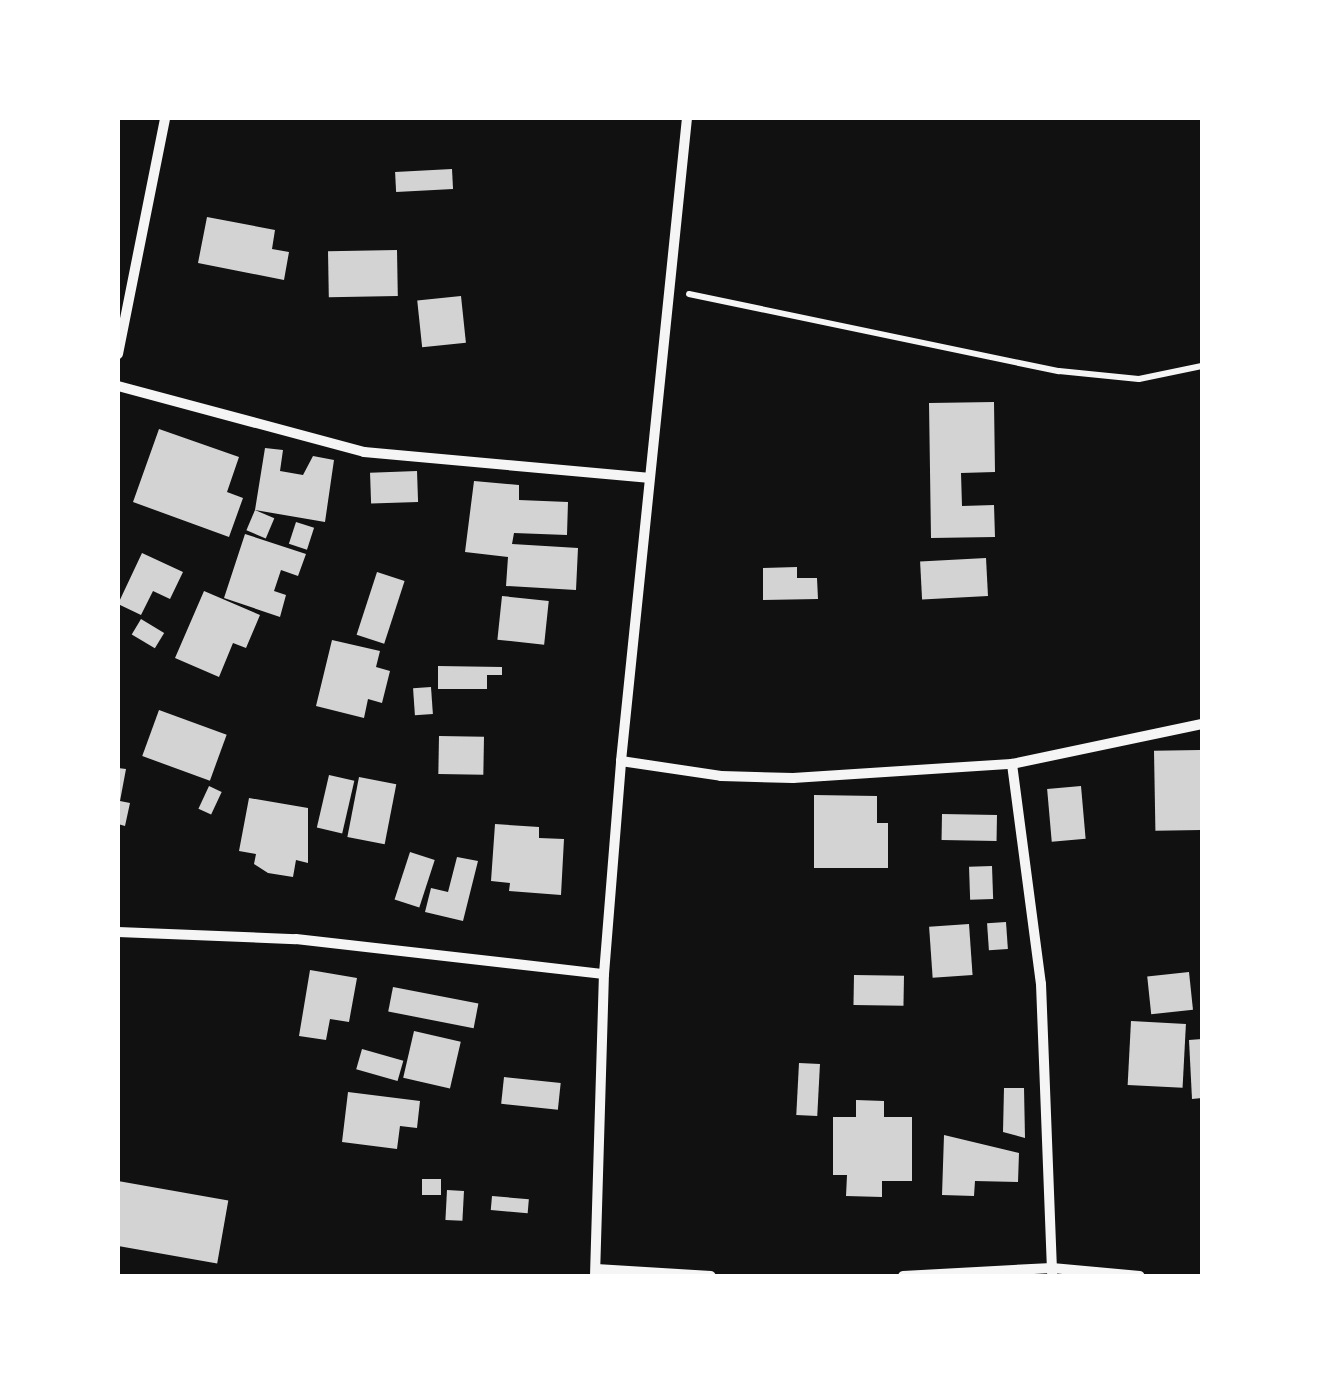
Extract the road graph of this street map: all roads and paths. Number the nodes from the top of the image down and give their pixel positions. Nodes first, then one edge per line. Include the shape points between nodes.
1 (166, 118) edge
2 (687, 118) edge
3 (674, 292) junction
4 (118, 354) edge
5 (1202, 366) edge
6 (118, 386) edge
7 (648, 478) junction
8 (1202, 724) edge
9 (621, 761) junction
10 (1012, 764) junction
11 (118, 932) edge
12 (604, 974) junction
13 (1052, 1272) edge
14 (596, 1273) edge
15 (711, 1276) edge
16 (903, 1276) edge
17 (1140, 1276) edge

1 - 4 street
2 - 3 street
3 - 5 path via 1059,371 1140,379
3 - 7 street
6 - 7 street via 364,452
7 - 9 street
8 - 10 street
9 - 10 street via 720,776 793,778
9 - 12 street
10 - 13 street via 1041,984
11 - 12 street via 296,939
12 - 14 street
13 - 16 street
13 - 17 street
14 - 15 street

